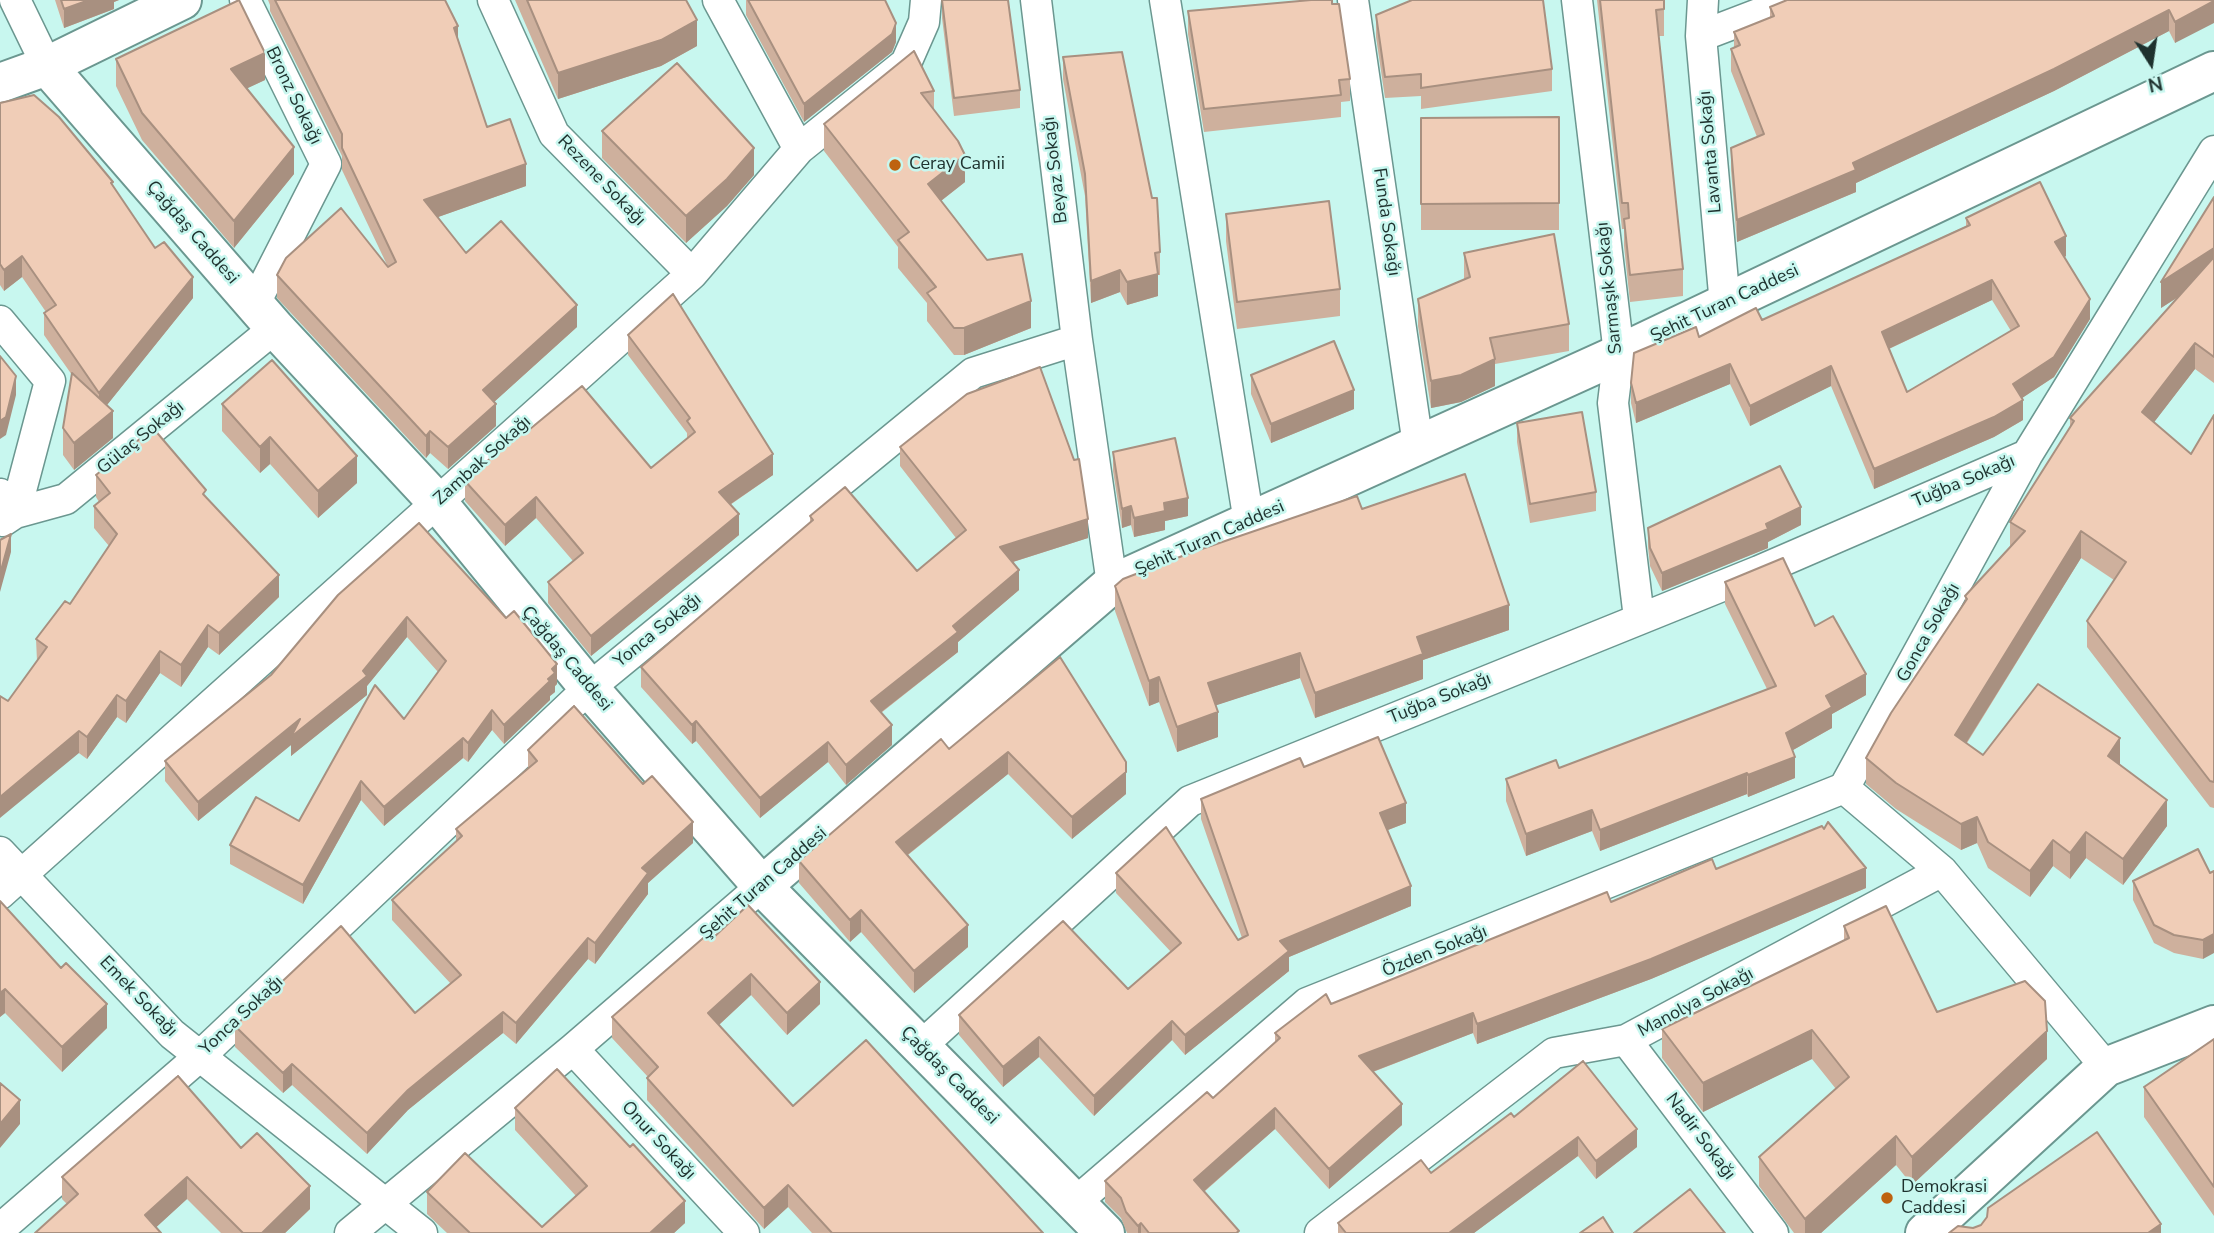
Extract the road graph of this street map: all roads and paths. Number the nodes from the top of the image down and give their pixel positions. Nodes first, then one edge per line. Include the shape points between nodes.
1 (15, 0) edge
2 (182, 0) edge
3 (245, 0) edge
4 (493, 0) edge
5 (718, 0) edge
6 (926, 0) edge
7 (1036, 0) edge
8 (1165, 0) edge
9 (1353, 0) edge
10 (1577, 0) edge
11 (1703, 0) edge
12 (1795, 0) edge
13 (1701, 36) junction
14 (47, 66) junction
15 (2214, 71) edge
16 (0, 83) edge
17 (800, 149) junction
18 (2214, 151) edge
19 (692, 274) junction
20 (1725, 305) junction
21 (265, 317) junction
22 (0, 321) edge
23 (1077, 340) junction
24 (1619, 354) junction
25 (1418, 445) junction
26 (2027, 455) junction
27 (437, 502) junction
28 (5, 510) edge
29 (1249, 522) junction
30 (1112, 584) junction
31 (1639, 618) junction
32 (589, 688) junction
33 (1844, 788) junction
34 (0, 852) edge
35 (1942, 871) junction
36 (11, 885) edge
37 (762, 886) junction
38 (2214, 1025) edge
39 (1626, 1040) junction
40 (919, 1047) junction
41 (573, 1049) junction
42 (199, 1057) junction
43 (2106, 1067) junction
44 (1077, 1201) junction
45 (387, 1203) junction
46 (1950, 1225) edge
47 (0, 1229) edge
48 (735, 1230) edge
49 (350, 1233) edge
50 (422, 1233) edge
51 (1105, 1233) edge
52 (1320, 1233) edge
53 (1773, 1233) edge

1 - 14 street
2 - 14 street
3 - 21 street, Bronz Sokağı via 326,164
4 - 19 street, Rezene Sokağı via 554,134
5 - 17 street
6 - 17 street, Zambak Sokağı via 924,22 906,63
7 - 23 street, Beyaz Sokağı
8 - 29 street
9 - 25 street, Funda Sokağı
10 - 24 street, Sarmaşık Sokağı
11 - 13 street, Lavanta Sokağı
12 - 13 street
13 - 20 street, Lavanta Sokağı
14 - 16 street
14 - 21 street, Çağdaş Caddesi
15 - 20 street, Şehit Turan Caddesi
17 - 19 street, Zambak Sokağı
18 - 26 street, Gonca Sokağı
19 - 27 street, Zambak Sokağı
20 - 24 street, Şehit Turan Caddesi
21 - 27 street, Çağdaş Caddesi
21 - 28 street, Gülaç Sokağı via 66,499
22 - 28 street via 50,380
23 - 30 street
23 - 32 street, Yonca Sokağı via 973,373
24 - 25 street, Şehit Turan Caddesi
24 - 31 street, Sarmaşık Sokağı via 1613,403
25 - 29 street, Şehit Turan Caddesi
26 - 31 street, Tuğba Sokağı
26 - 33 street, Gonca Sokağı
27 - 32 street, Çağdaş Caddesi
27 - 36 street, Zambak Sokağı
29 - 30 street, Şehit Turan Caddesi
30 - 37 street, Şehit Turan Caddesi
31 - 40 street, Tuğba Sokağı via 1190,801
32 - 37 street, Çağdaş Caddesi
32 - 42 street, Yonca Sokağı
33 - 35 street
33 - 44 street, Özden Sokağı via 1307,1003
34 - 36 street, Emek Sokağı
35 - 39 street, Manolya Sokağı
35 - 43 street
36 - 42 street, Emek Sokağı
37 - 40 street, Çağdaş Caddesi
37 - 41 street, Şehit Turan Caddesi
38 - 43 street
39 - 52 street, Manolya Sokağı via 1554,1053
39 - 53 street, Nadir Sokağı
40 - 44 street, Çağdaş Caddesi
41 - 45 street, Şehit Turan Caddesi
41 - 48 street, Onur Sokağı
42 - 45 street, Emek Sokağı
42 - 47 street, Yonca Sokağı
43 - 46 street
44 - 51 street, Çağdaş Caddesi
45 - 49 street, Şehit Turan Caddesi
45 - 50 street, Emek Sokağı

